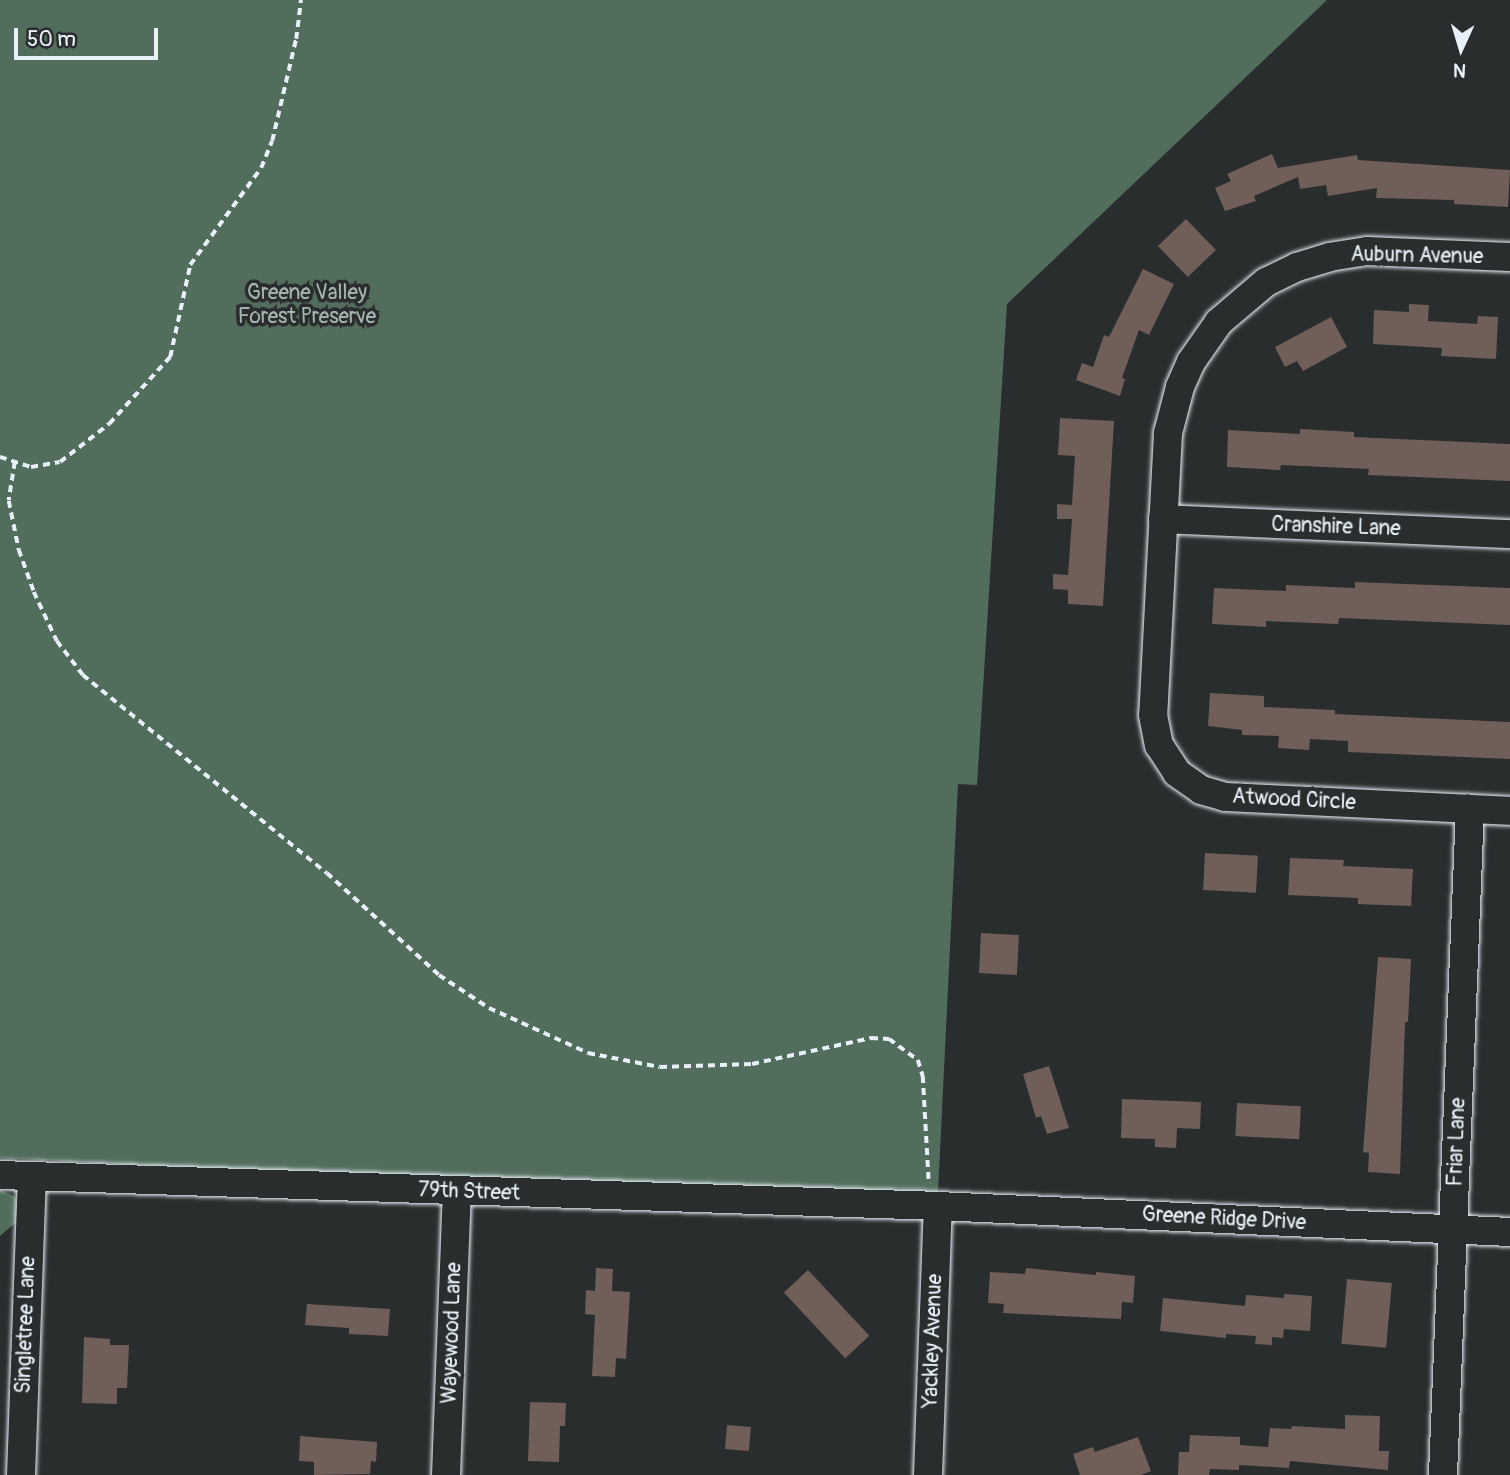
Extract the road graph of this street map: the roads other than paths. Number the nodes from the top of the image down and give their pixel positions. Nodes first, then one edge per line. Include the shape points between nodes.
1 (1510, 257) edge
2 (1163, 519) junction
3 (1510, 534) edge
4 (1470, 810) junction
5 (1510, 811) edge
6 (0, 1175) edge
7 (32, 1176) junction
8 (457, 1192) junction
9 (937, 1206) junction
10 (1453, 1229) junction
11 (1510, 1232) edge
12 (21, 1475) edge
13 (446, 1475) edge
14 (928, 1475) edge
15 (1443, 1475) edge

1 - 2 street, Auburn Avenue via 1340,254 1297,267 1256,289 1209,334 1180,387 1168,433
2 - 3 street, Cranshire Lane
2 - 4 street, Atwood Circle via 1153,715 1159,745 1177,773 1201,790 1225,797
4 - 5 street, Atwood Circle
4 - 10 street, Friar Lane
6 - 7 street, 79th Street
7 - 8 street, 79th Street
7 - 12 street, Singletree Lane
8 - 9 street, 79th Street
8 - 13 street, Wayewood Lane
9 - 10 street, Greene Ridge Drive
9 - 14 street, Yackley Avenue
10 - 11 street, Greene Ridge Drive
10 - 15 street, Friar Lane

